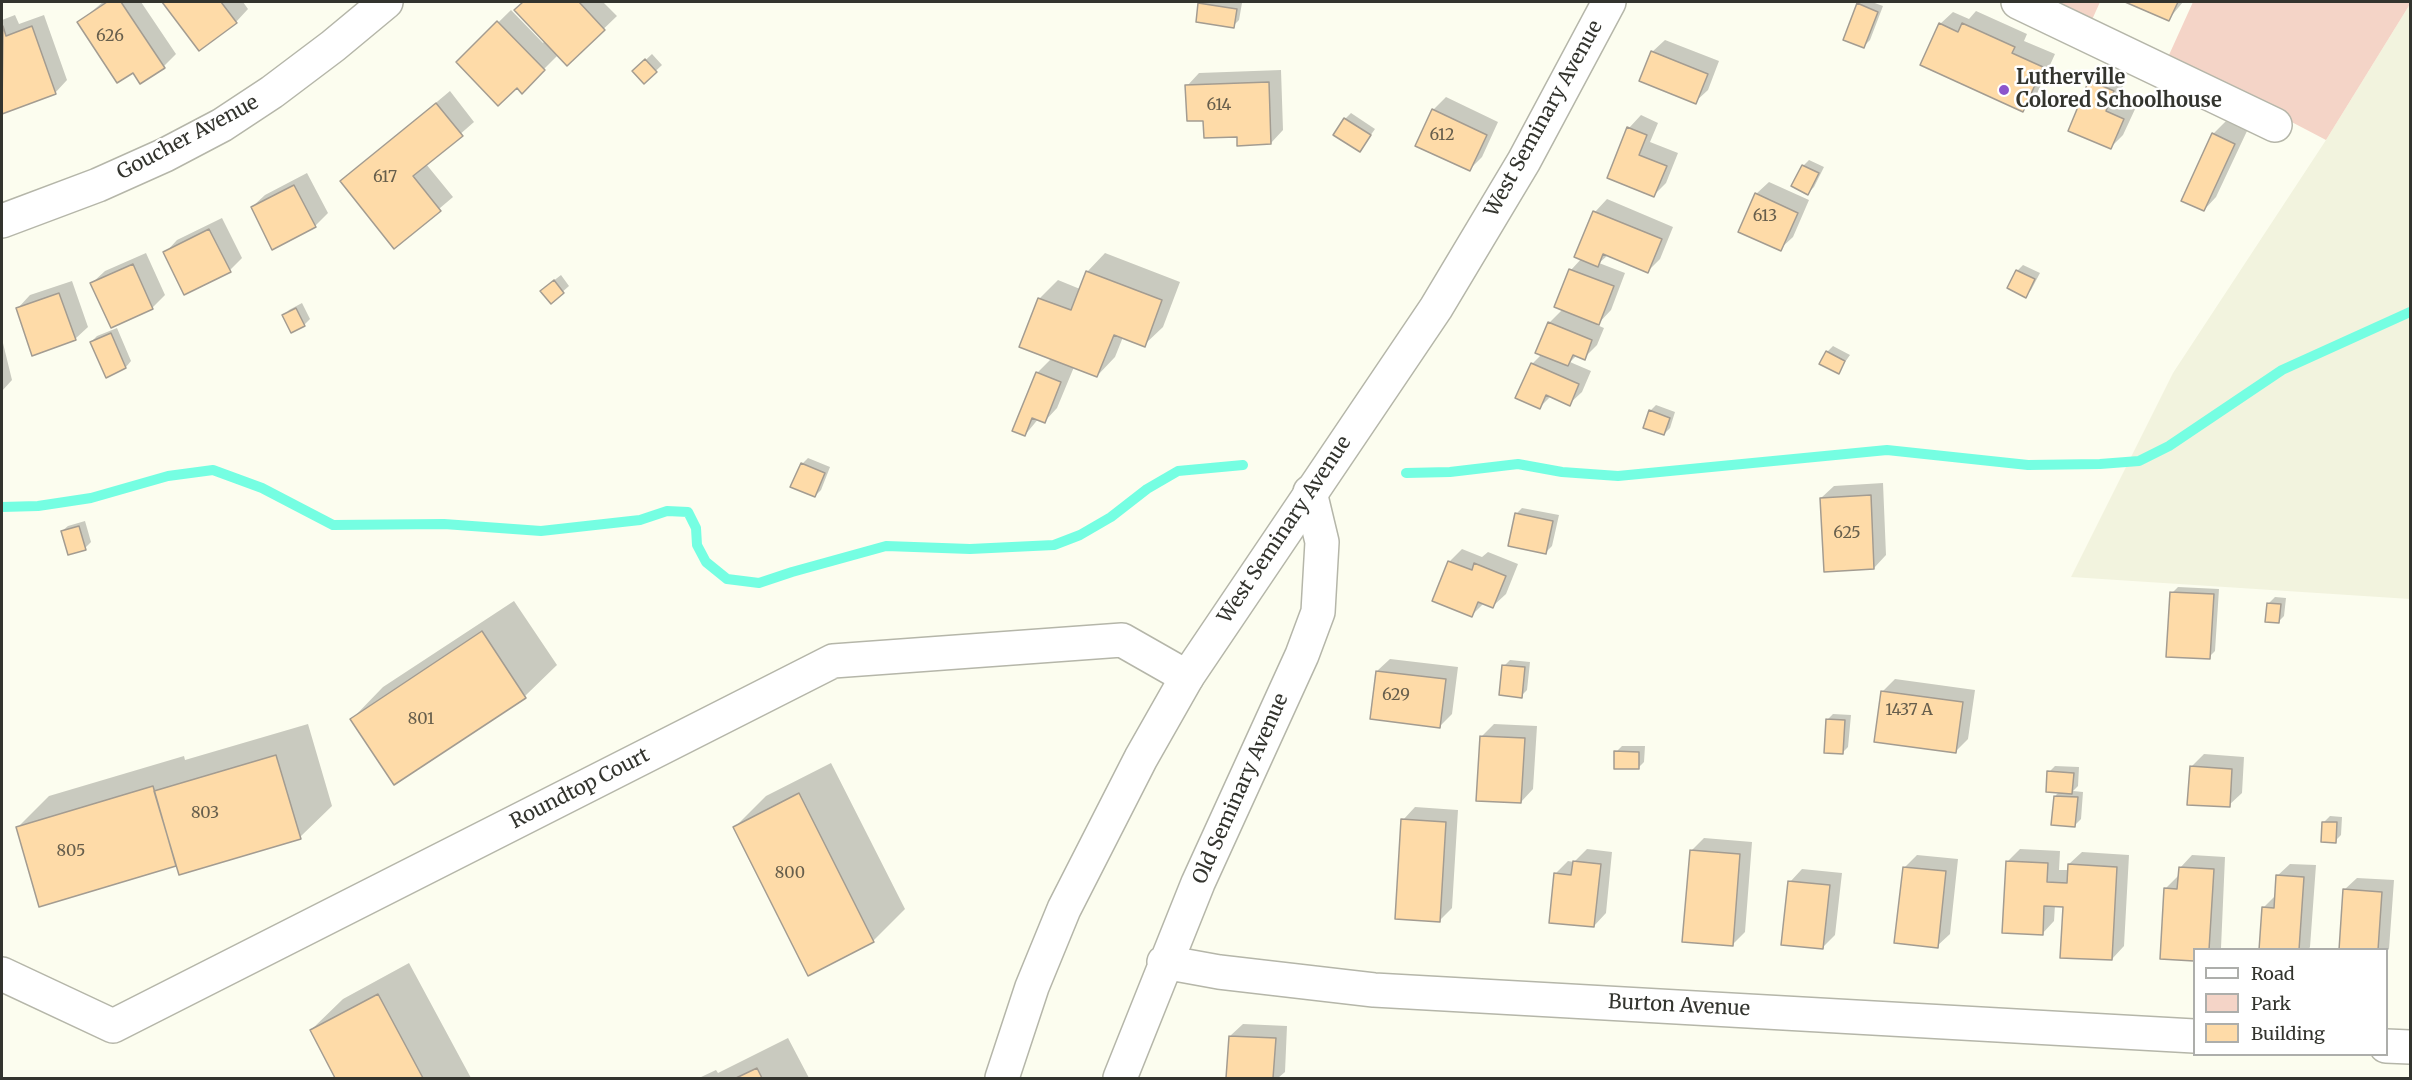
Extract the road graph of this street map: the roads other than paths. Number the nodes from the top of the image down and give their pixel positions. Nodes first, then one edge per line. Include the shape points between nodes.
1 (386, 2) edge
2 (1609, 2) edge
3 (2018, 2) edge
4 (2275, 125) dead end
5 (2, 221) edge
6 (1310, 492) junction
7 (1187, 677) junction
8 (1164, 962) junction
9 (2, 974) edge
10 (2193, 1036) edge
11 (2388, 1046) edge
12 (2410, 1047) edge
13 (1002, 1078) edge
14 (1120, 1078) edge

1 - 5 street, Goucher Avenue via 272,92 222,125 98,185
2 - 6 street, West Seminary Avenue via 1524,161 1436,308
3 - 4 street
6 - 7 street, West Seminary Avenue
6 - 8 street, Old Seminary Avenue via 1322,542 1318,612
7 - 9 street, Roundtop Court via 1122,640 833,661 113,1026
7 - 13 street, West Seminary Avenue via 1064,909 1032,987
8 - 10 street, Burton Avenue via 1374,990
8 - 14 street, Old Seminary Avenue
11 - 12 street

